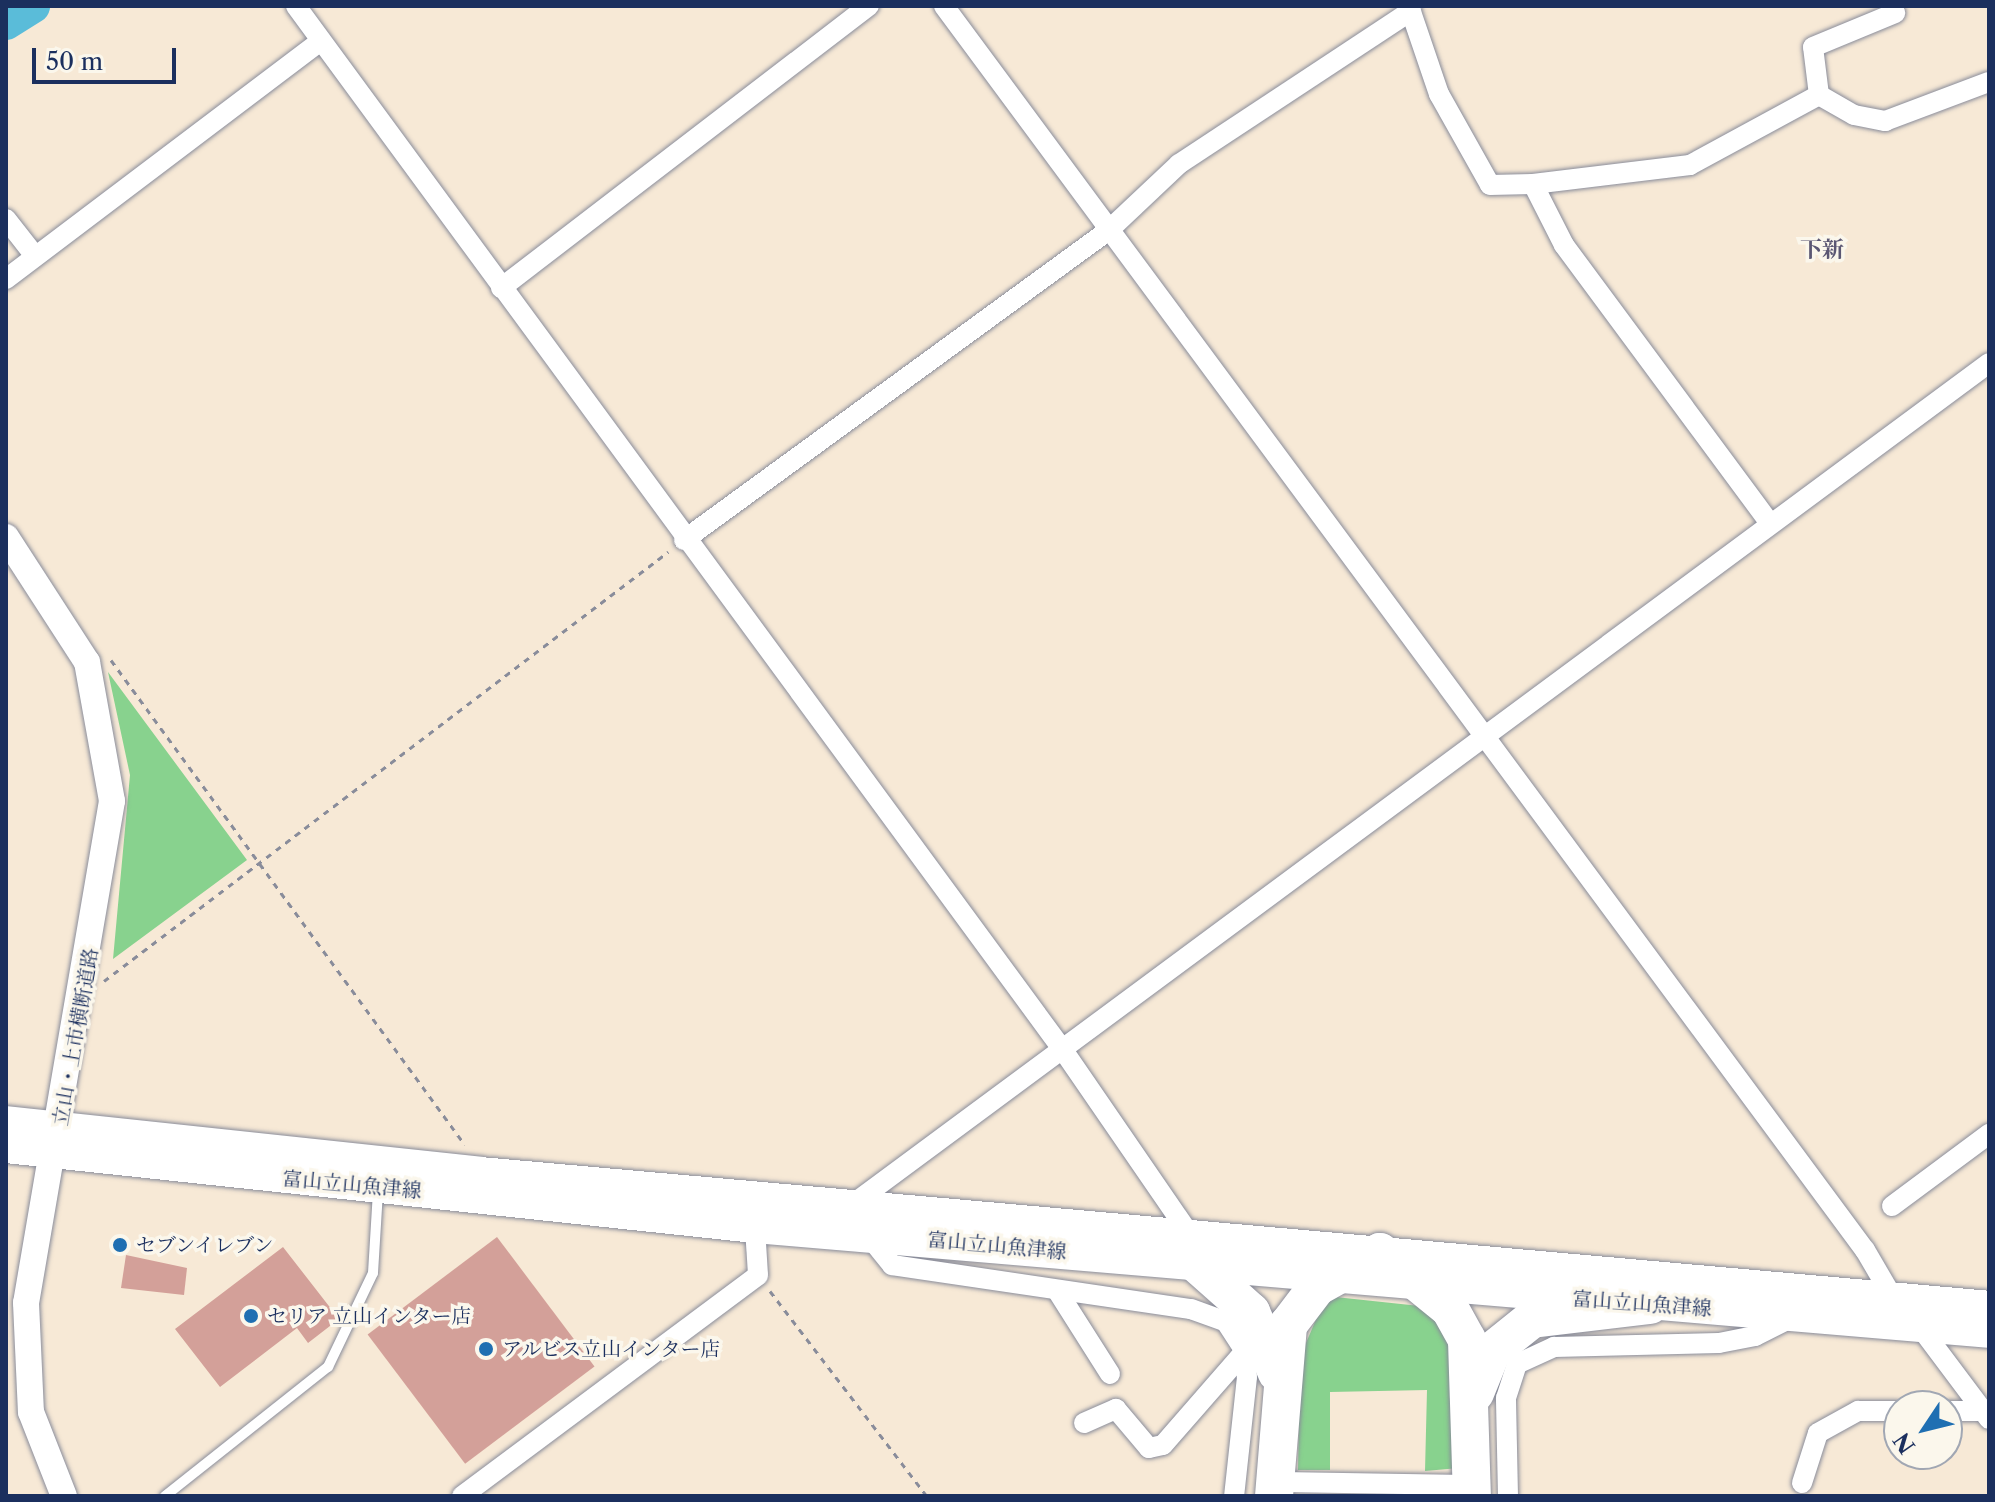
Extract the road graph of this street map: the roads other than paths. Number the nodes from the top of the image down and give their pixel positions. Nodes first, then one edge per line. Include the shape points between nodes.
1 (296, 6) edge
2 (869, 6) edge
3 (944, 6) edge
4 (1410, 8) edge
5 (1895, 13) dead end
6 (318, 43) junction
7 (1989, 82) edge
8 (1819, 95) junction
9 (1533, 184) junction
10 (6, 219) edge
11 (1109, 230) junction
12 (35, 256) junction
13 (6, 279) edge
14 (501, 288) junction
15 (1989, 363) edge
16 (1769, 522) junction
17 (6, 537) edge
18 (684, 540) junction
19 (1485, 736) junction
20 (1065, 1053) junction
21 (6, 1122) edge
22 (1989, 1134) edge
23 (55, 1144) junction
24 (6, 1147) edge
25 (378, 1188) junction
26 (853, 1204) junction
27 (1892, 1206) dead end
28 (755, 1227) junction
29 (867, 1234) junction
30 (1194, 1250) junction
31 (1380, 1252) junction
32 (1334, 1278) junction
33 (1422, 1286) junction
34 (1058, 1292) junction
35 (1893, 1298) junction
36 (1650, 1305) junction
37 (1989, 1307) edge
38 (1796, 1315) junction
39 (1920, 1327) junction
40 (1989, 1332) edge
41 (1245, 1351) junction
42 (1110, 1374) dead end
43 (1279, 1384) junction
44 (1474, 1400) junction
45 (1883, 1411) edge
46 (19, 1412) edge
47 (1963, 1413) edge
48 (1986, 1415) edge
49 (1084, 1423) dead end
50 (1802, 1483) dead end
51 (1275, 1489) edge
52 (1472, 1490) edge
53 (64, 1496) edge
54 (165, 1496) edge
55 (462, 1496) edge
56 (1234, 1496) edge
57 (1508, 1496) edge

1 - 6 street
2 - 14 street
3 - 11 street
4 - 9 street via 1439,94 1490,185
4 - 11 street via 1179,164
5 - 8 street via 1813,47
6 - 12 street
6 - 14 street
7 - 8 street via 1885,121 1854,115
8 - 9 street via 1690,165
9 - 16 street via 1564,245
10 - 12 street
11 - 18 street
11 - 19 street
12 - 13 street
14 - 18 street
15 - 16 street
16 - 19 street
17 - 23 street, 立山・上市横断道路 via 87,662 112,801 84,996
18 - 20 street
19 - 20 street
19 - 35 street via 1865,1250
20 - 26 street
20 - 30 street
21 - 23 main road, 富山立山魚津線
22 - 27 street
23 - 24 main road, 富山立山魚津線
23 - 25 main road, 富山立山魚津線
23 - 26 main road, 富山立山魚津線
23 - 46 street, 立山・上市横断道路 via 26,1303
25 - 28 main road, 富山立山魚津線
25 - 54 lane via 373,1273 328,1367
26 - 30 main road, 富山立山魚津線
28 - 29 main road, 富山立山魚津線
28 - 55 street via 758,1275
29 - 30 main road, 富山立山魚津線
29 - 34 street via 892,1265
30 - 31 main road, 富山立山魚津線
30 - 32 main road, 富山立山魚津線
30 - 43 highway via 1263,1328
31 - 32 highway
31 - 33 highway
31 - 35 main road, 富山立山魚津線
32 - 33 main road, 富山立山魚津線
32 - 43 highway via 1296,1309
33 - 36 main road, 富山立山魚津線
33 - 44 highway via 1461,1323
34 - 41 street via 1191,1309 1226,1322
34 - 42 street
35 - 37 main road, 富山立山魚津線
36 - 38 main road, 富山立山魚津線
36 - 44 highway via 1549,1313 1521,1324 1492,1351
38 - 39 main road, 富山立山魚津線
38 - 57 street via 1743,1339 1554,1347 1517,1364 1506,1398
39 - 40 main road, 富山立山魚津線
39 - 48 street
41 - 49 street via 1163,1445 1149,1448 1116,1409
41 - 56 street via 1246,1427
43 - 51 highway
44 - 52 highway
45 - 50 street via 1858,1411 1818,1433
46 - 53 street, 立山・上市横断道路
47 - 48 street
51 - 52 street

